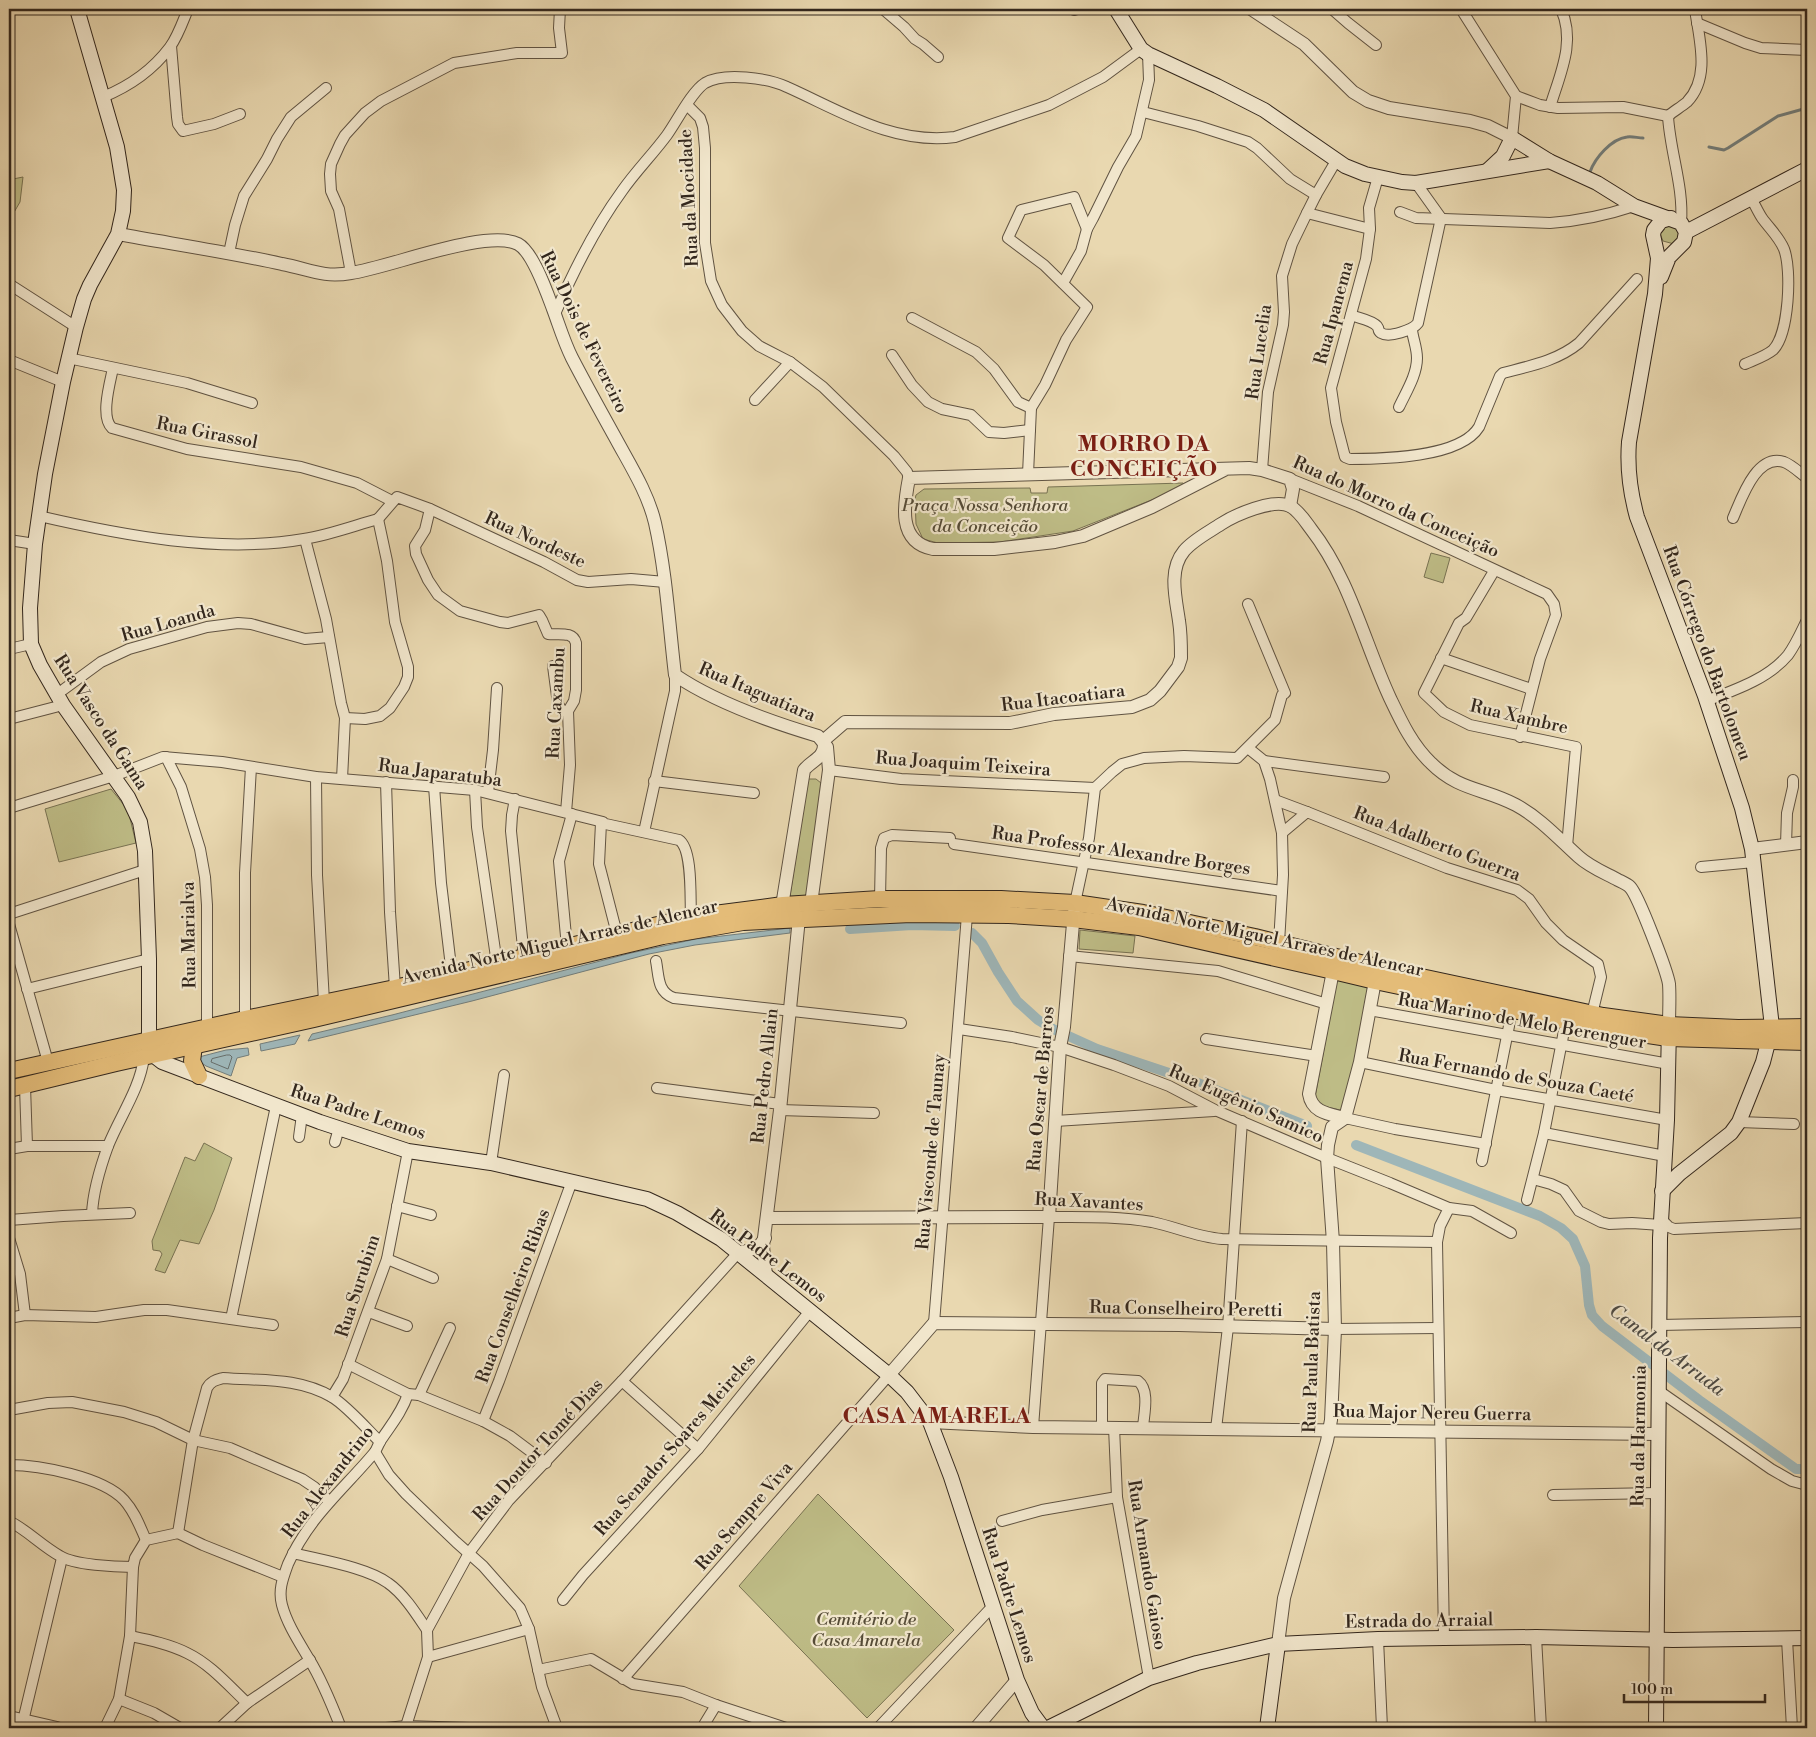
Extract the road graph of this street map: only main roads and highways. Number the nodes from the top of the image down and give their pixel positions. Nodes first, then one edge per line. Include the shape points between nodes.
1 (76, 9) edge
2 (1116, 9) edge
3 (1549, 161) junction
4 (1807, 169) edge
5 (1488, 170) junction
6 (1634, 206) junction
7 (1679, 225) junction
8 (1654, 238) junction
9 (1677, 249) junction
10 (1655, 294) junction
11 (1074, 911) junction
12 (781, 912) junction
13 (1807, 1027) edge
14 (1669, 1031) junction
15 (1770, 1035) junction
16 (1807, 1042) edge
17 (194, 1046) junction
18 (149, 1051) junction
19 (9, 1071) edge
20 (199, 1076) junction
21 (17, 1087) edge
22 (1662, 1191) junction
23 (1807, 1638) edge
24 (1656, 1640) junction
25 (1278, 1644) junction
26 (1043, 1728) edge
27 (1048, 1728) edge
28 (1267, 1728) edge
29 (1656, 1728) edge

1 - 18 main road, Rua Vasco da Gama via 121,167 123,211 118,234 90,285 68,358 35,544 31,644 60,700 128,797 140,822 149,958
2 - 5 main road via 1145,51 1264,110 1336,161 1358,172 1416,183
3 - 5 main road
3 - 5 main road via 1512,138 1503,156
3 - 6 main road via 1597,183
4 - 7 main road via 1751,198
6 - 7 main road
6 - 8 main road
7 - 8 main road via 1666,219 1657,225
7 - 9 main road, Rua Córrego do Bartolomeu via 1684,242
8 - 9 main road via 1662,249
8 - 10 main road, Rua Córrego do Bartolomeu via 1658,258
9 - 10 main road, Rua Córrego do Bartolomeu via 1670,257
10 - 15 main road, Rua Córrego do Bartolomeu via 1629,442 1627,464 1631,491 1637,517 1737,790 1753,855
11 - 12 main road, Avenida Norte Miguel Arraes de Alencar via 799,918
11 - 12 main road, Avenida Norte Miguel Arraes de Alencar via 1001,899 880,899 811,904
11 - 14 main road, Avenida Norte Miguel Arraes de Alencar via 1375,982 1595,1027
11 - 14 main road, Avenida Norte Miguel Arraes de Alencar via 1143,913
12 - 17 main road, Avenida Norte Miguel Arraes de Alencar via 663,936
12 - 18 main road, Avenida Norte Miguel Arraes de Alencar via 691,917 452,975 207,1028
13 - 15 main road, Avenida Norte Miguel Arraes de Alencar
14 - 15 main road, Avenida Norte Miguel Arraes de Alencar
14 - 22 main road, Rua da Harmonia
15 - 16 main road, Avenida Norte Miguel Arraes de Alencar
15 - 22 main road via 1740,1122
17 - 18 main road, Avenida Norte Miguel Arraes de Alencar
17 - 20 main road via 192,1061
18 - 19 main road, Avenida Norte Miguel Arraes de Alencar via 48,1062
18 - 20 main road, Rua Padre Lemos via 162,1062
18 - 21 main road, Avenida Norte Miguel Arraes de Alencar
20 - 26 main road, Rua Padre Lemos via 302,1116 337,1135 408,1151 491,1163 647,1199 721,1239 889,1375 930,1422 1017,1680 1032,1713
22 - 24 main road, Rua da Harmonia
23 - 24 main road, Estrada do Arraial
24 - 25 main road, Estrada do Arraial via 1536,1637
24 - 29 main road, Rua da Harmonia
25 - 27 main road, Estrada do Arraial via 1149,1678
25 - 28 main road, Rua Paula Batista

